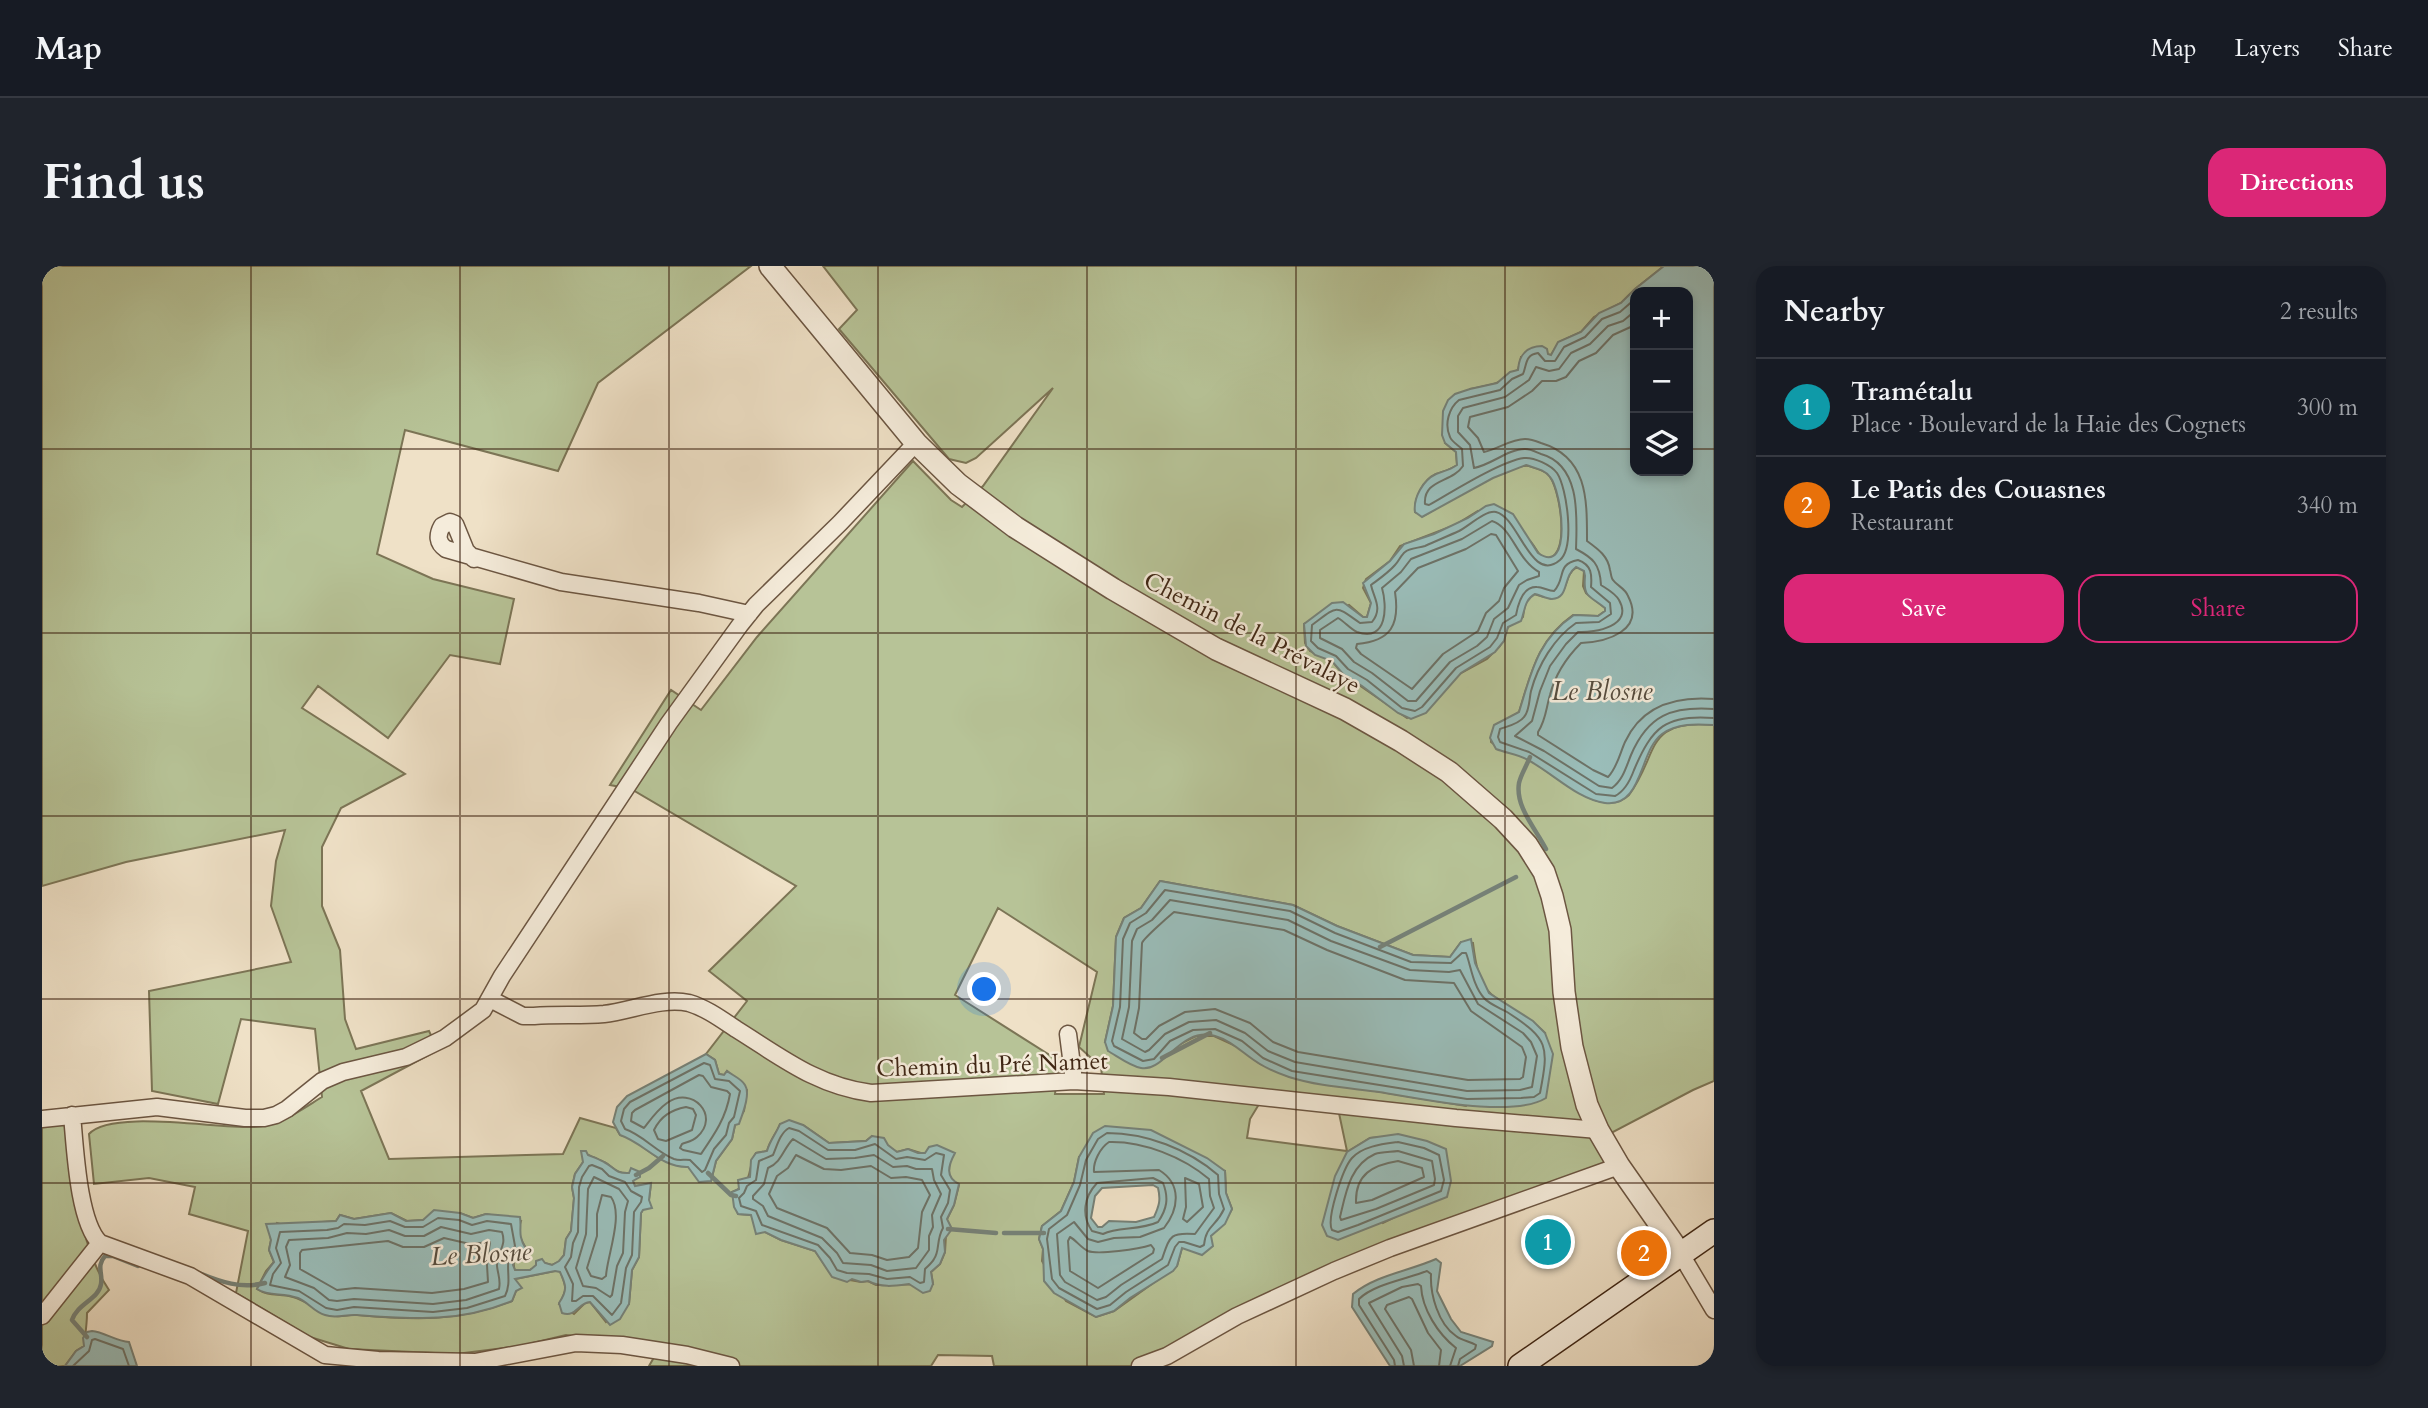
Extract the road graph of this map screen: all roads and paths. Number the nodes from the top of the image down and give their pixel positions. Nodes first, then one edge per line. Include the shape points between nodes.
1 (770, 266) edge
2 (916, 443) junction
3 (474, 558) dead end
4 (749, 614) junction
5 (490, 999) junction
6 (1068, 1034) dead end
7 (1074, 1081) junction
8 (72, 1115) junction
9 (42, 1119) edge
10 (1598, 1130) junction
11 (1619, 1166) junction
12 (1714, 1231) edge
13 (100, 1243) junction
14 (1682, 1256) junction
15 (1714, 1310) edge
16 (42, 1316) edge
17 (730, 1366) edge
18 (1140, 1366) edge
19 (1520, 1366) edge

1 - 2 street, Chemin de la Prévalaye
2 - 4 street
2 - 10 street, Chemin de la Prévalaye via 958,484 1069,562 1216,649 1345,709 1401,741 1449,772 1503,819 1527,845 1552,896 1572,1048
3 - 4 street via 535,583
4 - 5 street via 669,723
5 - 7 street, Chemin du Pré Namet via 523,1016 603,1014 687,1003 711,1012 810,1075 848,1090 895,1093
5 - 8 street via 474,1019 445,1038 406,1057 321,1081 276,1115 245,1118 158,1107
6 - 7 street
7 - 10 street, Chemin du Pré Namet
8 - 9 street
8 - 13 street via 87,1221
10 - 11 street, Chemin de la Prévalaye
11 - 14 street, Chemin de la Prévalaye
11 - 18 street via 1334,1271
12 - 14 main road
13 - 16 street
13 - 17 street via 190,1276 325,1355 475,1362 576,1343 622,1345
14 - 15 street
14 - 19 main road

